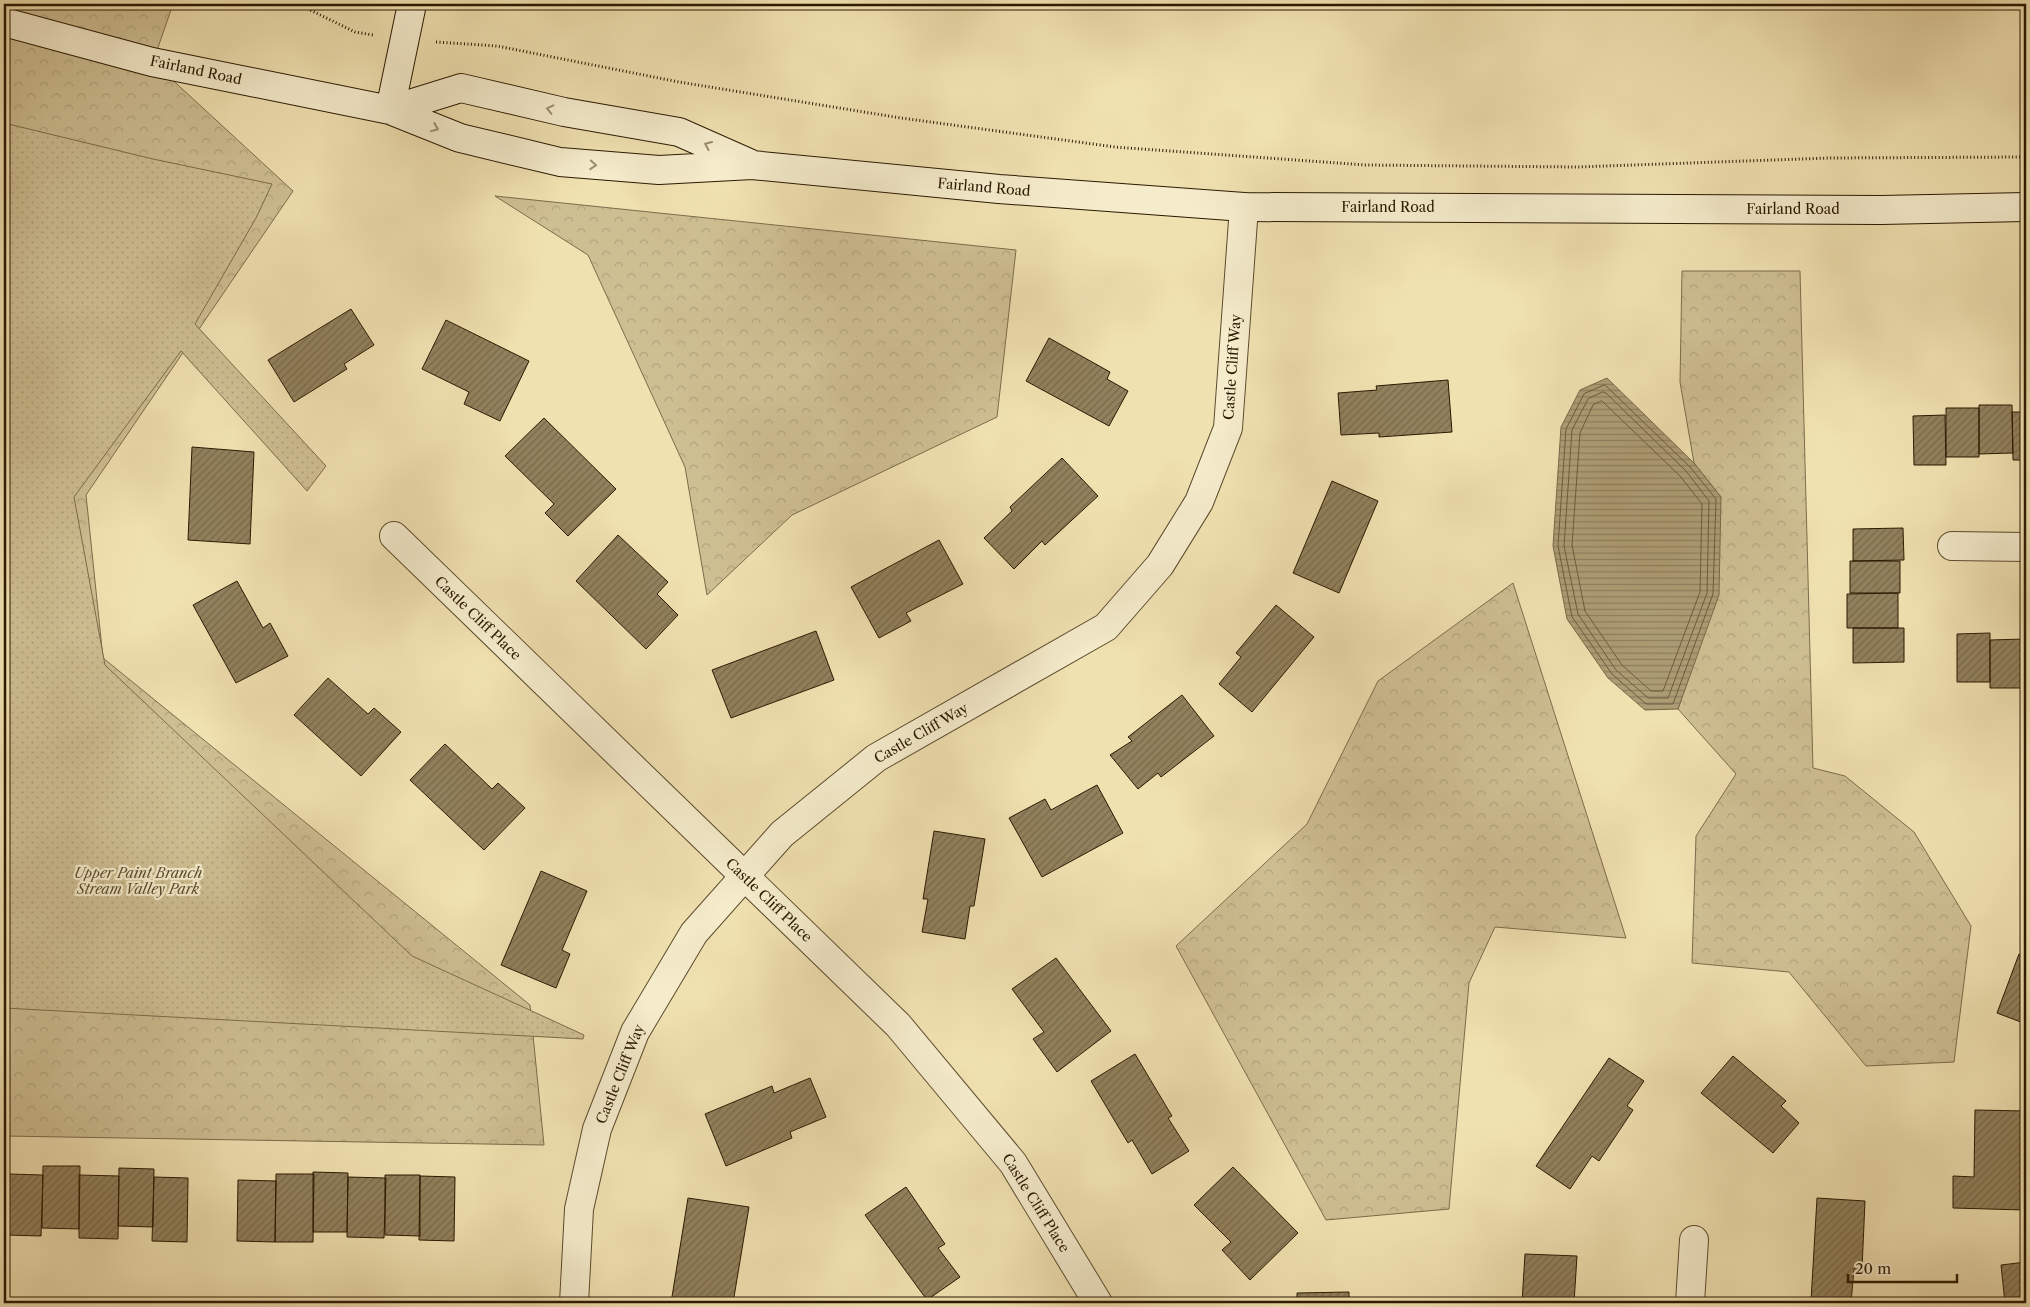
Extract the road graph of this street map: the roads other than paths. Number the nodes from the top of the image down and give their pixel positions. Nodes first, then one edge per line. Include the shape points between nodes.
1 (412, 4) edge
2 (4, 22) edge
3 (390, 110) junction
4 (752, 165) junction
5 (1244, 207) junction
6 (2026, 207) edge
7 (394, 536) dead end
8 (1952, 546) dead end
9 (2026, 547) edge
10 (744, 876) junction
11 (1694, 1240) dead end
12 (574, 1303) edge
13 (1098, 1303) edge
14 (1690, 1303) edge

1 - 3 street
2 - 3 street, Fairland Road via 152,62
3 -> 4 street, Fairland Road via 460,138 560,162 659,170
4 -> 3 street, Fairland Road via 679,132 564,112 461,88
4 - 5 street, Fairland Road via 1000,189
5 - 6 street, Fairland Road via 1881,210
5 - 10 street, Castle Cliff Way via 1228,428 1199,502 1160,565 1106,627 876,758 782,834
7 - 10 street, Castle Cliff Place
8 - 9 street
10 - 12 street, Castle Cliff Way via 694,933 635,1032 597,1129 579,1210
10 - 13 street, Castle Cliff Place via 898,1025 1013,1163
11 - 14 street

